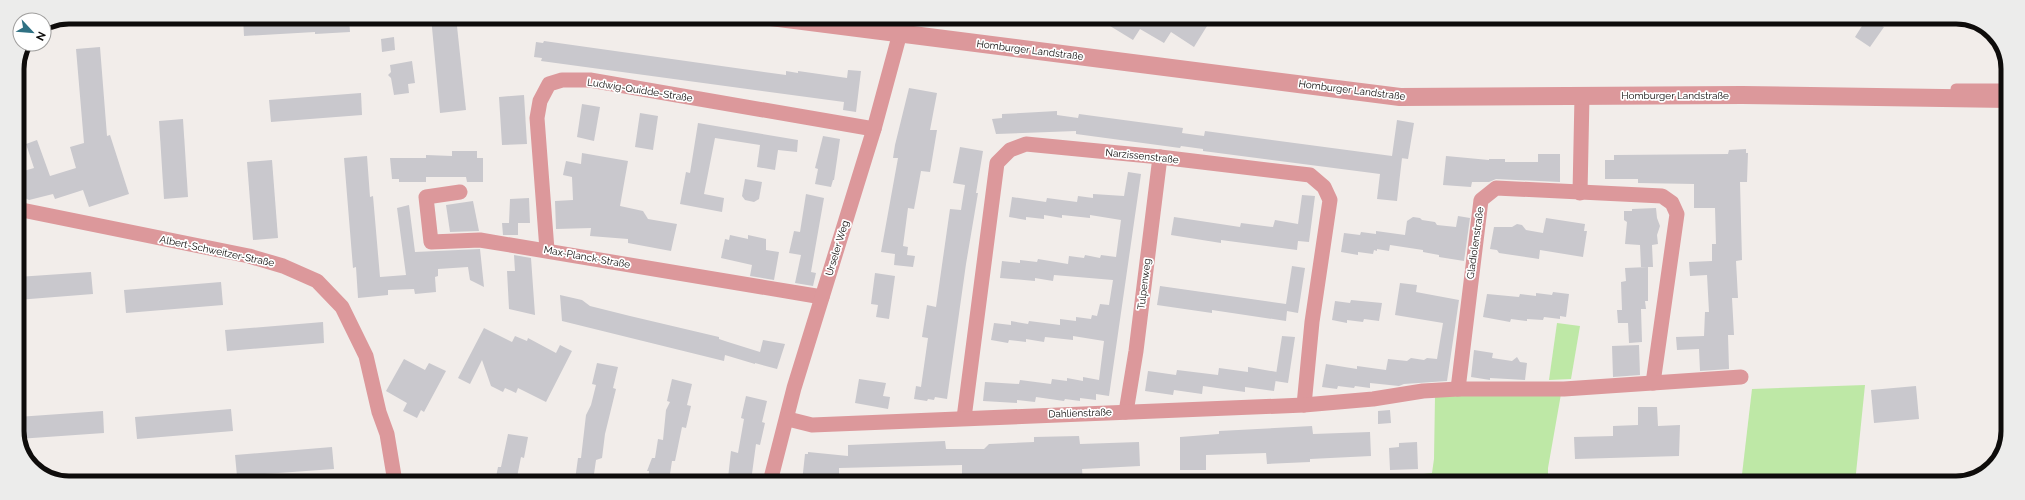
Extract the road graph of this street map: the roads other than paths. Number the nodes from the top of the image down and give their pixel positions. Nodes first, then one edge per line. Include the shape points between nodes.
1 (827, 24) edge
2 (907, 24) edge
3 (900, 33) junction
4 (2001, 89) edge
5 (1404, 90) dead end
6 (1582, 96) junction
7 (2001, 99) edge
8 (874, 129) junction
9 (1160, 157) junction
10 (460, 192) dead end
11 (1580, 193) junction
12 (24, 210) edge
13 (547, 250) junction
14 (822, 297) junction
15 (1741, 377) dead end
16 (1653, 383) junction
17 (1458, 389) junction
18 (1304, 405) junction
19 (1126, 412) junction
20 (964, 418) junction
21 (788, 419) junction
22 (394, 476) edge
23 (772, 476) edge

1 - 3 street, Homburger Landstraße
2 - 3 street, Urseler Weg
3 - 6 street, Homburger Landstraße via 1400,97
3 - 8 street, Urseler Weg
4 - 5 street
6 - 7 street, Homburger Landstraße via 1742,95
6 - 11 street
8 - 13 street, Ludwig-Quidde-Straße via 590,80 562,80 549,84 540,101 537,118
8 - 14 street, Urseler Weg
9 - 18 street, Narzissenstraße via 1310,175 1324,187 1330,200 1312,322
9 - 19 street, Tulpenweg
9 - 20 street, Narzissenstraße via 1026,144 1010,150 998,163
10 - 13 street, Max-Planck-Straße via 426,197 431,242 480,240
11 - 16 street, Gladiolenstraße via 1662,196 1672,202 1677,214
11 - 17 street, Gladiolenstraße via 1496,188 1481,200
12 - 22 street, Albert-Schweitzer-Straße via 249,256 283,266 317,281 342,308 366,356 379,412 387,434
13 - 14 street, Max-Planck-Straße
14 - 21 street, Urseler Weg via 794,388
15 - 16 street
16 - 17 street via 1564,389
17 - 18 street, Dahlienstraße
18 - 19 street, Dahlienstraße
19 - 20 street, Dahlienstraße
20 - 21 street, Dahlienstraße via 812,425
21 - 23 street, Urseler Weg

